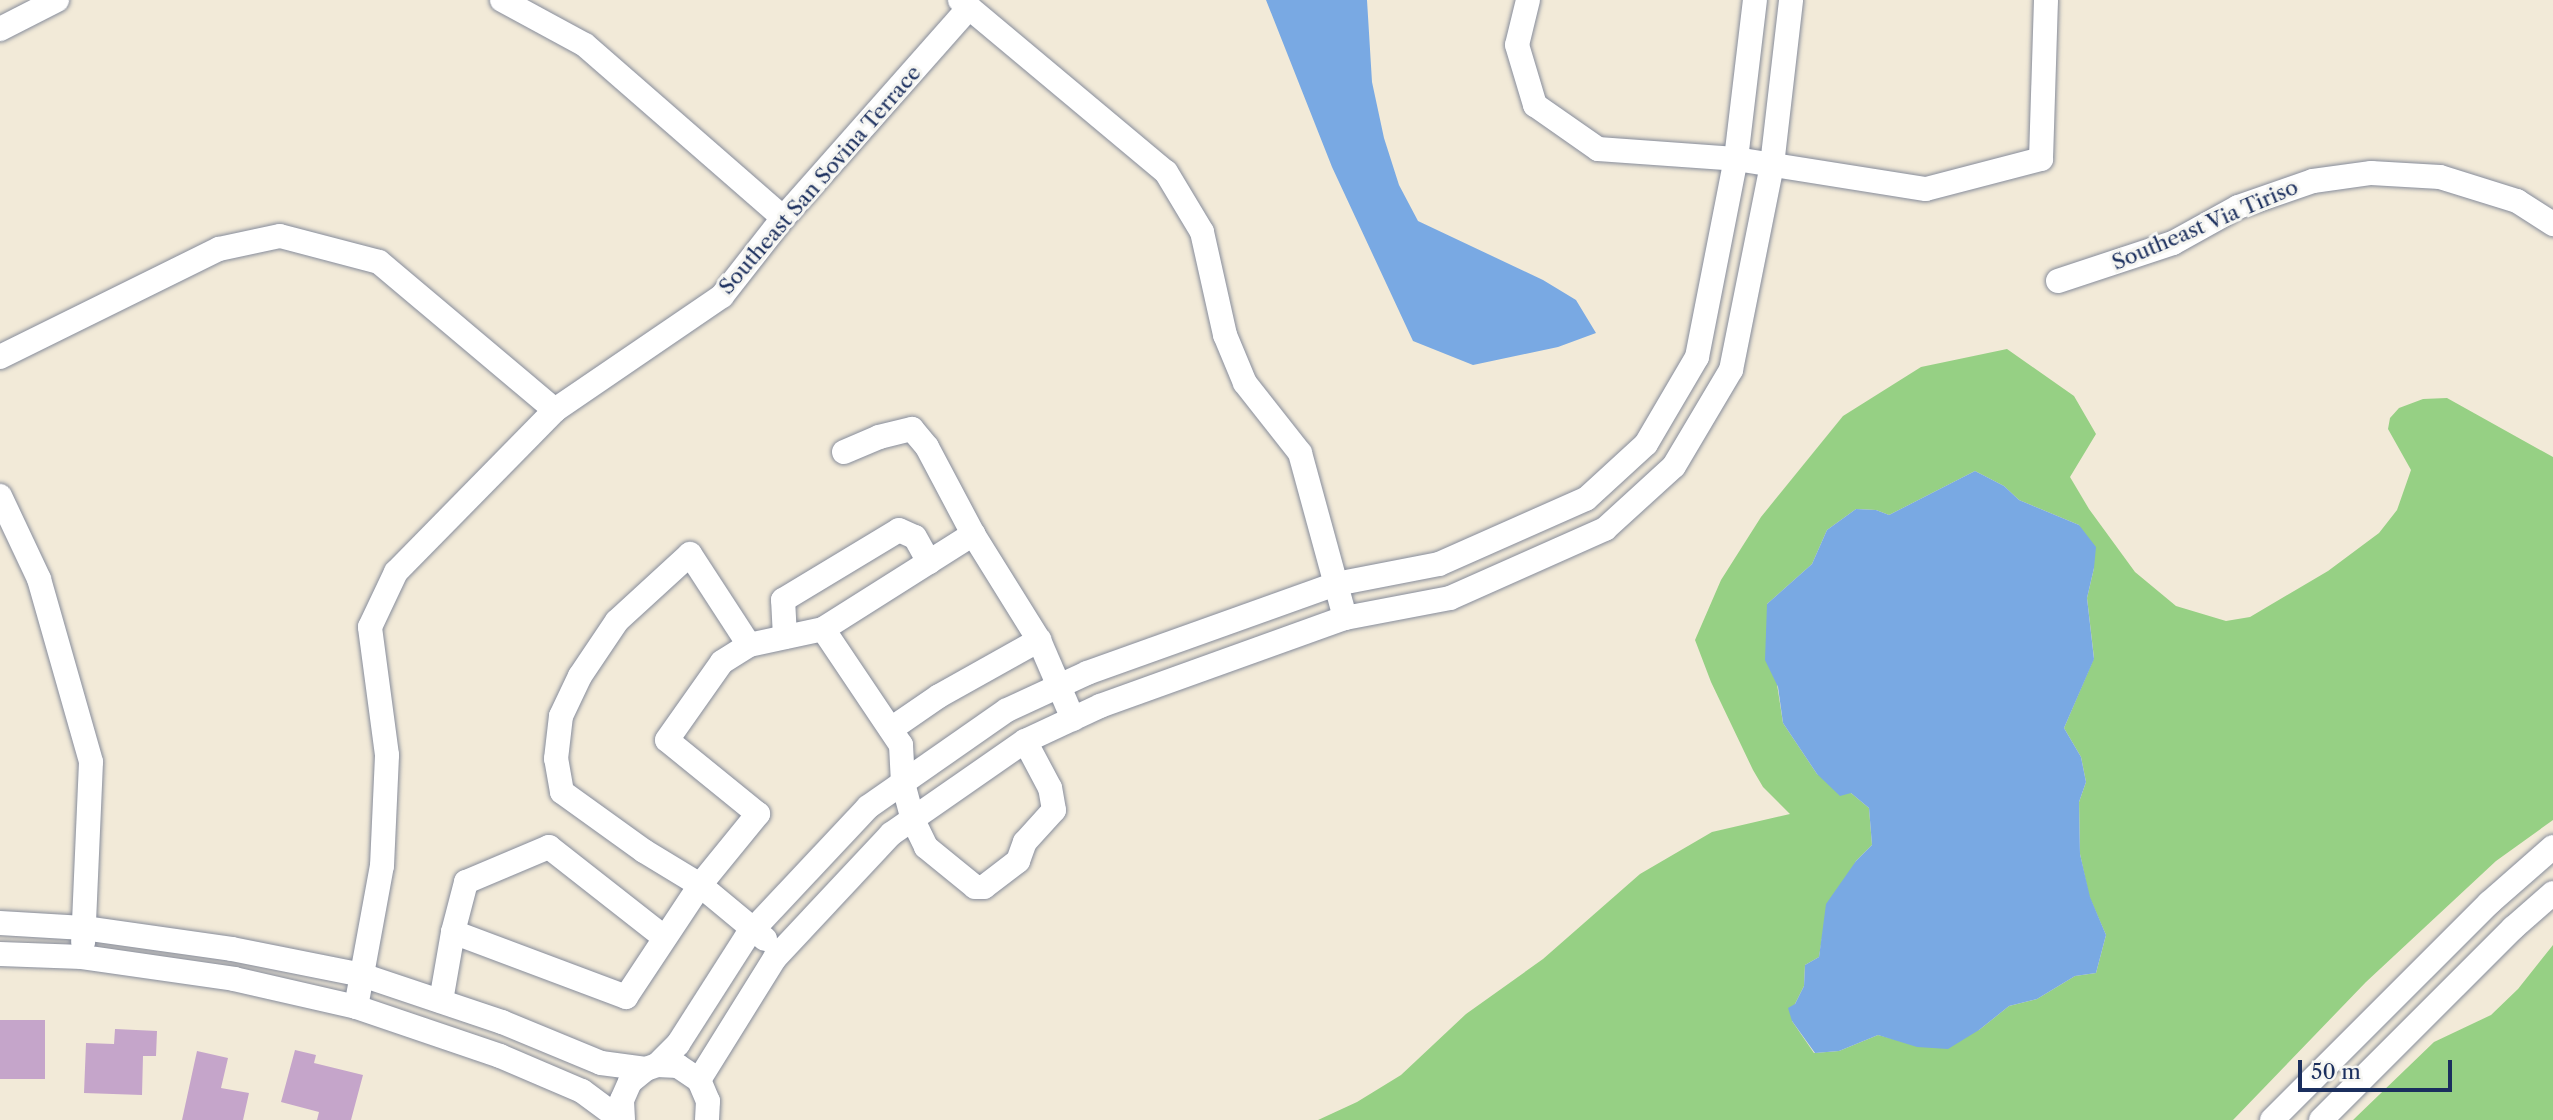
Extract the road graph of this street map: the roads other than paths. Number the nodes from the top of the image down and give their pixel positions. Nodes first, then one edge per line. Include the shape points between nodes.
1 (57, 0) edge
2 (502, 0) edge
3 (1528, 0) edge
4 (1755, 0) edge
5 (1791, 0) edge
6 (2046, 0) edge
7 (965, 4) edge
8 (0, 29) edge
9 (1737, 159) junction
10 (1772, 165) junction
11 (783, 218) junction
12 (2553, 224) edge
13 (2058, 281) dead end
14 (0, 357) edge
15 (555, 410) junction
16 (844, 452) dead end
17 (0, 496) edge
18 (1586, 499) junction
19 (1605, 529) junction
20 (973, 534) junction
21 (929, 562) junction
22 (1336, 584) junction
23 (1345, 618) junction
24 (823, 629) junction
25 (785, 637) junction
26 (1039, 640) junction
27 (748, 645) junction
28 (1060, 686) junction
29 (1073, 719) junction
30 (891, 729) junction
31 (1025, 741) junction
32 (903, 783) junction
33 (913, 820) junction
34 (2553, 847) edge
35 (700, 885) junction
36 (2553, 893) edge
37 (0, 923) edge
38 (83, 928) junction
39 (752, 930) junction
40 (453, 933) junction
41 (665, 938) junction
42 (781, 951) junction
43 (0, 954) edge
44 (82, 957) junction
45 (362, 975) junction
46 (441, 1001) junction
47 (356, 1007) junction
48 (652, 1067) junction
49 (699, 1080) junction
50 (714, 1115) edge
51 (622, 1120) edge
52 (2272, 1120) edge
53 (2321, 1120) edge

1 - 8 street
2 - 11 street via 585,45
3 - 9 street via 1517,45 1535,105 1598,149
4 - 9 street
5 - 10 street
6 - 10 street via 2041,159 1926,189
7 - 11 street, Southeast San Sovina Terrace
7 - 22 street via 1166,172 1202,232 1225,335 1245,383 1300,453
9 - 10 street
9 - 18 street via 1697,357 1646,444
10 - 19 street via 1731,370 1674,466
11 - 15 street, Southeast San Sovina Terrace via 722,296
12 - 13 street, Southeast Via Tiriso via 2517,201 2440,177 2371,173 2313,181 2238,208 2173,243
14 - 15 street via 219,249 280,236 379,262
15 - 45 street, Southeast San Sovina Terrace via 396,572 370,627 387,755 382,866
16 - 20 street via 912,429 927,447
17 - 38 street via 39,579 91,762
18 - 19 street
18 - 22 street via 1439,564
19 - 23 street via 1450,598
20 - 21 street
20 - 26 street
21 - 24 street
21 - 25 street via 915,537 899,530 783,600
22 - 23 street
22 - 28 street
23 - 29 street
24 - 25 street
24 - 30 street
25 - 27 street
26 - 28 street
26 - 30 street via 939,696
27 - 35 street via 722,662 667,740 758,814
27 - 35 street via 690,554 617,621 580,676 561,716 556,759 562,792
28 - 29 street
28 - 32 street via 1007,710
29 - 31 street
30 - 32 street via 901,745
31 - 33 street
31 - 33 street via 1050,789 1054,810 1025,842 1018,860 984,887 975,887 926,847
32 - 33 street
32 - 39 street via 868,807
33 - 42 street via 891,834
34 - 52 street via 2489,903
35 - 39 street
35 - 41 street
36 - 53 street
37 - 38 street
38 - 44 street
38 - 45 street via 232,949
39 - 42 street
39 - 48 street via 677,1045
40 - 41 street via 626,997
40 - 41 street via 466,882 549,847
40 - 46 street
42 - 49 street
43 - 44 street
44 - 47 street via 233,979
45 - 46 street
45 - 47 street, Southeast San Sovina Terrace
46 - 48 street via 601,1063
47 - 51 street via 500,1056 582,1091
48 - 49 street via 678,1066
48 - 51 street via 625,1091
49 - 50 street

